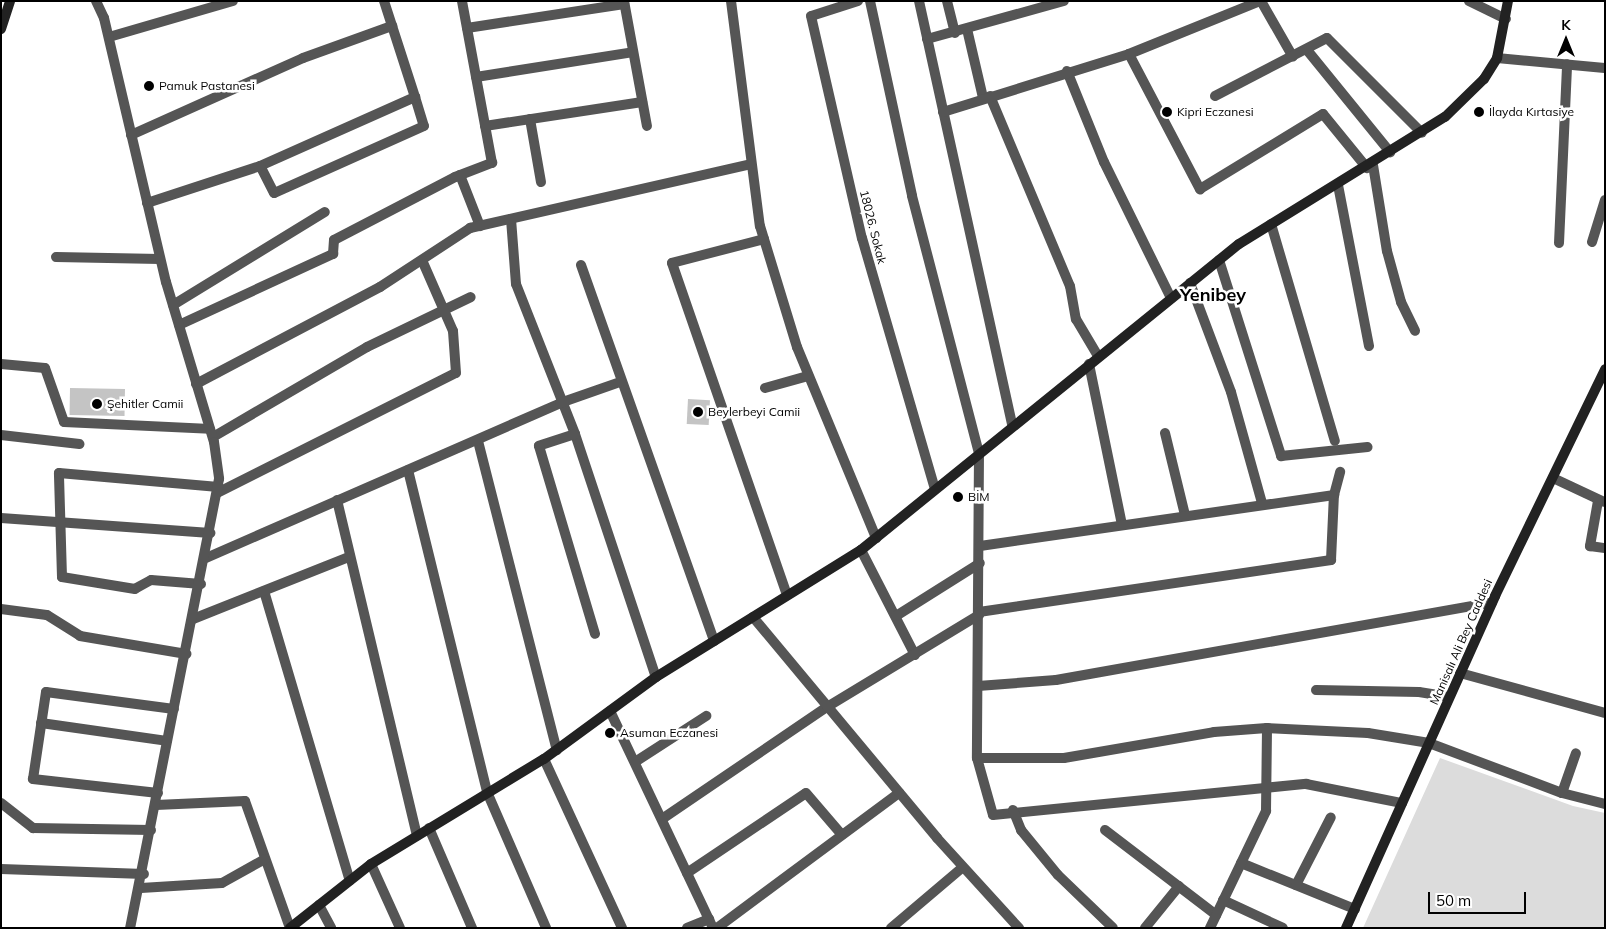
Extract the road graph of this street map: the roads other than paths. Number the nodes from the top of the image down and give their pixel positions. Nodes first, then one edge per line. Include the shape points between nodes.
1 (10, 1) edge
2 (96, 1) edge
3 (233, 1) edge
4 (384, 1) edge
5 (462, 1) edge
6 (731, 1) edge
7 (858, 1) edge
8 (870, 1) edge
9 (919, 1) edge
10 (947, 1) edge
11 (1064, 1) edge
12 (1469, 1) edge
13 (1508, 1) edge
14 (1258, 2) edge
15 (624, 3) edge
16 (1506, 19) junction
17 (2, 26) edge
18 (392, 26) junction
19 (467, 28) junction
20 (967, 29) junction
21 (955, 32) junction
22 (109, 37) junction
23 (927, 40) junction
24 (1307, 50) junction
25 (633, 52) junction
26 (1128, 54) junction
27 (1293, 57) junction
28 (1497, 58) junction
29 (1566, 64) junction
30 (1605, 68) edge
31 (1067, 71) junction
32 (476, 77) junction
33 (1215, 96) dead end
34 (415, 97) junction
35 (987, 97) junction
36 (642, 102) junction
37 (943, 112) junction
38 (530, 119) junction
39 (485, 126) junction
40 (647, 126) dead end
41 (1422, 132) junction
42 (131, 135) junction
43 (1390, 152) junction
44 (751, 164) junction
45 (260, 166) junction
46 (1370, 167) junction
47 (460, 175) junction
48 (541, 182) dead end
49 (1338, 185) junction
50 (1605, 200) edge
51 (148, 204) junction
52 (325, 212) dead end
53 (511, 219) junction
54 (1271, 224) junction
55 (480, 226) junction
56 (764, 239) junction
57 (1592, 242) dead end
58 (1559, 243) dead end
59 (56, 257) dead end
60 (160, 259) junction
61 (422, 260) junction
62 (1219, 260) junction
63 (581, 265) dead end
64 (1190, 283) junction
65 (471, 297) dead end
66 (1171, 298) junction
67 (173, 305) junction
68 (444, 310) junction
69 (179, 325) junction
70 (1416, 331) dead end
71 (1370, 346) dead end
72 (1098, 356) junction
73 (1, 364) edge
74 (1089, 364) junction
75 (1605, 369) edge
76 (808, 376) junction
77 (620, 382) junction
78 (196, 384) junction
79 (765, 388) dead end
80 (560, 403) junction
81 (1012, 425) junction
82 (211, 433) junction
83 (1165, 433) dead end
84 (575, 434) junction
85 (1, 435) edge
86 (478, 441) junction
87 (1336, 441) dead end
88 (79, 444) dead end
89 (1368, 447) dead end
90 (979, 453) junction
91 (408, 470) junction
92 (1340, 472) dead end
93 (1553, 478) junction
94 (935, 489) junction
95 (217, 490) junction
96 (1334, 495) junction
97 (337, 500) junction
98 (1601, 501) edge
99 (1262, 503) junction
100 (1185, 515) junction
101 (1, 518) edge
102 (60, 521) junction
103 (1122, 525) junction
104 (210, 533) junction
105 (876, 538) junction
106 (980, 546) junction
107 (1605, 548) edge
108 (861, 550) junction
109 (349, 557) junction
110 (206, 558) junction
111 (980, 563) junction
112 (201, 584) junction
113 (264, 591) junction
114 (787, 595) junction
115 (1492, 602) junction
116 (1, 609) edge
117 (979, 614) junction
118 (753, 616) junction
119 (896, 616) junction
120 (194, 619) junction
121 (595, 634) dead end
122 (714, 640) junction
123 (186, 654) junction
124 (915, 655) junction
125 (1460, 673) junction
126 (656, 677) junction
127 (978, 686) junction
128 (1316, 690) dead end
129 (1449, 697) junction
130 (828, 707) junction
131 (174, 709) junction
132 (610, 711) junction
133 (1605, 713) edge
134 (706, 716) dead end
135 (41, 723) junction
136 (1267, 728) junction
137 (167, 741) junction
138 (1429, 743) junction
139 (557, 750) junction
140 (1576, 754) dead end
141 (978, 758) junction
142 (544, 759) junction
143 (635, 762) junction
144 (1266, 787) junction
145 (487, 792) junction
146 (158, 793) junction
147 (899, 793) junction
148 (1562, 794) junction
149 (1, 803) edge
150 (1402, 804) junction
151 (1605, 804) edge
152 (156, 805) junction
153 (1013, 810) junction
154 (1331, 817) dead end
155 (662, 819) junction
156 (429, 828) junction
157 (151, 830) junction
158 (1105, 830) dead end
159 (417, 836) junction
160 (842, 836) junction
161 (265, 860) junction
162 (1241, 862) junction
163 (371, 864) junction
164 (963, 867) junction
165 (1, 869) edge
166 (687, 873) junction
167 (144, 874) junction
168 (350, 881) junction
169 (1296, 885) junction
170 (1179, 886) junction
171 (140, 888) junction
172 (1223, 900) junction
173 (319, 905) junction
174 (1355, 909) junction
175 (1216, 915) junction
176 (711, 924) edge
177 (130, 928) edge
178 (290, 928) edge
179 (331, 928) edge
180 (400, 928) edge
181 (472, 928) edge
182 (546, 928) edge
183 (622, 928) edge
184 (687, 928) edge
185 (717, 928) edge
186 (891, 928) edge
187 (1019, 928) edge
188 (1113, 928) edge
189 (1145, 928) edge
190 (1210, 928) edge
191 (1283, 928) edge
192 (1346, 928) edge

1 - 17 main road
2 - 22 street
3 - 22 street
4 - 18 street
5 - 19 street
6 - 44 street
7 - 94 street, 18026. Sokak via 811,16 862,238
8 - 90 street via 912,196
9 - 23 street
10 - 21 street
11 - 20 street
12 - 16 street
13 - 16 main road
14 - 26 street
14 - 27 street
15 - 19 street
15 - 25 street
16 - 28 main road
18 - 34 street
18 - 42 street via 303,58
19 - 32 street
20 - 21 street
20 - 35 street
21 - 23 street
22 - 42 street
23 - 37 street
24 - 27 street
24 - 41 street via 1327,38
24 - 43 street
25 - 32 street
25 - 36 street
26 - 31 street
26 - 46 street via 1200,189 1324,114
27 - 33 street
28 - 29 street
28 - 41 main road via 1484,79 1445,117
29 - 30 street
29 - 58 street
31 - 35 street
31 - 66 street via 1104,162
32 - 39 street
34 - 45 street
34 - 45 street via 424,126 274,193
35 - 37 street
35 - 72 street via 1070,286 1076,319
36 - 38 street
36 - 40 street
37 - 81 street
38 - 39 street
38 - 48 street
39 - 47 street via 492,163
41 - 43 main road
42 - 51 street
43 - 46 main road
44 - 53 street
44 - 56 street
45 - 51 street
46 - 49 main road
46 - 70 street via 1401,302
47 - 55 street
47 - 69 street via 334,240 333,254
49 - 54 main road
49 - 71 street
50 - 57 street
51 - 60 street
52 - 67 street
53 - 55 street
53 - 80 street via 516,284
54 - 62 main road
54 - 87 street
55 - 61 street
56 - 76 street
56 - 114 street via 672,263
59 - 60 street
60 - 67 street
61 - 68 street
61 - 78 street via 380,287
62 - 64 main road
62 - 89 street via 1281,456
63 - 77 street
64 - 66 main road
64 - 99 street via 1231,392
65 - 68 street
66 - 72 main road
67 - 69 street
68 - 82 street via 367,347
68 - 95 street via 453,331 456,373
69 - 78 street
72 - 74 main road
73 - 82 street via 45,368 64,422
74 - 81 main road
74 - 103 street
75 - 93 main road, Manisalı Ali Bey Caddesi
76 - 79 street
76 - 105 street
77 - 80 street
77 - 122 street
78 - 82 street
80 - 84 street
80 - 86 street
81 - 90 main road
82 - 95 street
83 - 100 street
84 - 121 street via 539,446
84 - 126 street
85 - 88 street
86 - 91 street
86 - 139 street
90 - 94 main road
90 - 106 street
91 - 97 street
91 - 145 street
92 - 96 street
93 - 98 street
93 - 115 main road, Manisalı Ali Bey Caddesi
94 - 105 main road
95 - 102 street via 59,473
95 - 104 street
96 - 99 street
96 - 117 street via 1331,560
97 - 109 street
97 - 110 street
98 - 107 street via 1590,546
99 - 100 street
100 - 103 street
101 - 102 street
102 - 104 street
102 - 112 street via 62,577 135,589 151,580
103 - 106 street
104 - 110 street
105 - 108 main road
106 - 111 street
108 - 114 main road
108 - 119 street
109 - 113 street
109 - 159 street
110 - 112 street
111 - 117 street
111 - 119 street
112 - 120 street
113 - 120 street
113 - 168 street
114 - 118 main road
115 - 125 main road, Manisalı Ali Bey Caddesi
115 - 127 street via 1056,680
116 - 123 street via 48,615 80,636
117 - 124 street
117 - 127 street
118 - 122 main road
118 - 130 street
119 - 124 street
120 - 123 street
122 - 126 main road
123 - 131 street
124 - 130 street
125 - 129 main road, Manisalı Ali Bey Caddesi
125 - 133 street
126 - 132 main road
127 - 141 street
128 - 129 street via 1419,692
129 - 138 main road, Manisalı Ali Bey Caddesi
130 - 147 street
130 - 155 street
131 - 135 street via 46,692
131 - 137 street
132 - 139 main road
132 - 143 street
134 - 143 street
135 - 137 street
135 - 146 street via 33,779
136 - 138 street via 1368,733
136 - 141 street via 1214,732 1064,758
136 - 144 street
137 - 146 street
138 - 148 street
138 - 150 main road, Manisalı Ali Bey Caddesi
139 - 142 main road
140 - 148 street
141 - 153 street via 993,815
142 - 145 main road
142 - 183 street
143 - 155 street
144 - 150 street via 1306,784
144 - 153 street
144 - 162 street via 1266,811
145 - 156 main road
145 - 182 street
146 - 152 street
147 - 160 street
147 - 164 street
148 - 151 street
149 - 157 street via 33,828
150 - 174 main road, Manisalı Ali Bey Caddesi
152 - 157 street
152 - 161 street via 244,801
153 - 188 street via 1021,830 1058,875
154 - 169 street
155 - 166 street
156 - 159 main road
156 - 181 street
157 - 167 street
158 - 170 street
159 - 163 main road
160 - 166 street via 806,793
160 - 185 street
161 - 171 street via 222,883
161 - 178 street
162 - 169 street
162 - 172 street
163 - 168 main road
163 - 180 street
164 - 186 street
164 - 187 street
165 - 167 street
166 - 176 street
167 - 171 street
168 - 173 main road
169 - 174 street
170 - 175 street
170 - 189 street
171 - 177 street
172 - 175 street
172 - 191 street
173 - 178 main road
173 - 179 street
174 - 192 main road, Manisalı Ali Bey Caddesi
175 - 190 street
176 - 184 street

